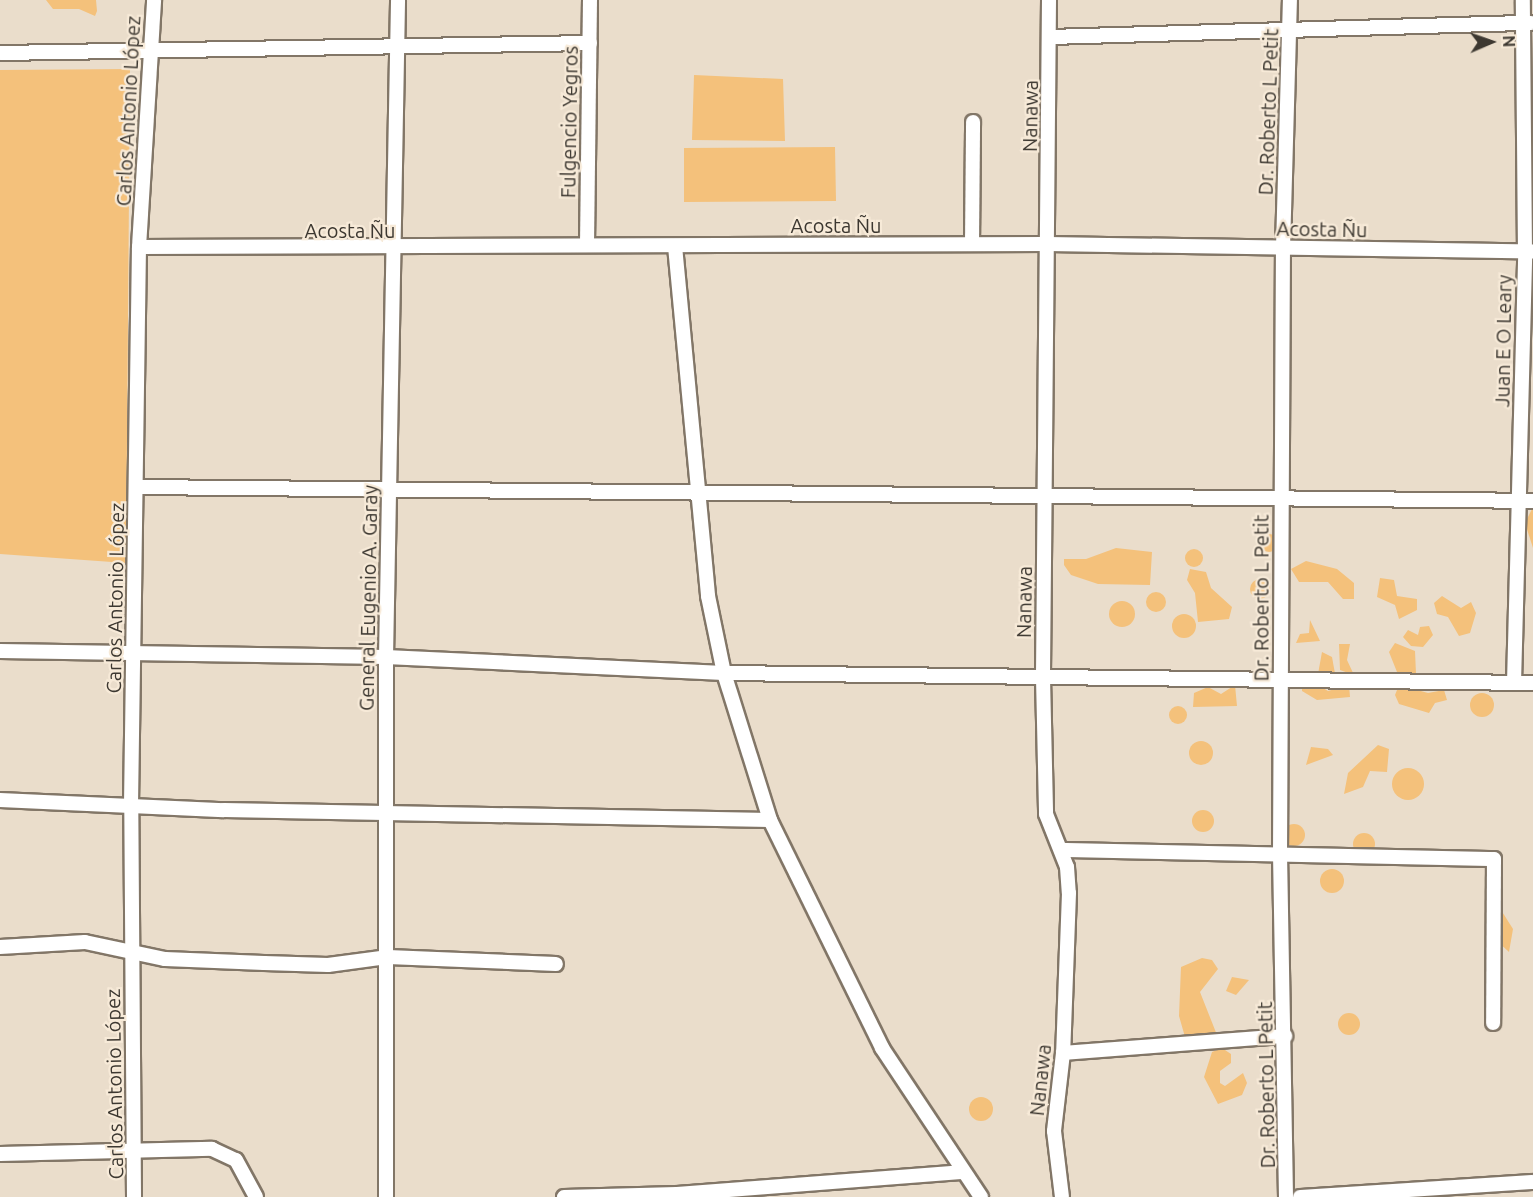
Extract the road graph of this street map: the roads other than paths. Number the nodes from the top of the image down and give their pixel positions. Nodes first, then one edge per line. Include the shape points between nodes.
1 (154, 0) edge
2 (398, 0) edge
3 (590, 0) edge
4 (1049, 0) edge
5 (1290, 0) edge
6 (1523, 0) edge
7 (1528, 23) edge
8 (1291, 30) junction
9 (1050, 37) junction
10 (590, 43) junction
11 (397, 48) junction
12 (153, 52) junction
13 (0, 53) edge
14 (973, 122) dead end
15 (972, 244) junction
16 (1048, 244) junction
17 (587, 245) junction
18 (675, 246) junction
19 (139, 247) junction
20 (1283, 248) junction
21 (393, 250) junction
22 (1529, 252) edge
23 (137, 487) junction
24 (389, 491) junction
25 (1045, 495) junction
26 (696, 497) junction
27 (1281, 500) junction
28 (1519, 501) junction
29 (1533, 501) edge
30 (0, 651) edge
31 (134, 654) junction
32 (386, 657) junction
33 (724, 673) junction
34 (1042, 678) junction
35 (1281, 681) junction
36 (1514, 683) junction
37 (1533, 683) edge
38 (0, 800) edge
39 (131, 805) junction
40 (387, 814) junction
41 (770, 820) junction
42 (1062, 850) junction
43 (1280, 855) junction
44 (0, 947) edge
45 (132, 949) junction
46 (388, 957) junction
47 (556, 964) dead end
48 (1493, 1023) dead end
49 (1285, 1036) junction
50 (1063, 1053) junction
51 (133, 1149) junction
52 (0, 1154) edge
53 (961, 1172) junction
54 (1533, 1182) edge
55 (1444, 1193) edge
56 (678, 1196) edge
57 (134, 1197) edge
58 (256, 1197) edge
59 (386, 1197) edge
60 (564, 1197) edge
61 (981, 1197) edge
62 (1062, 1197) edge
63 (1286, 1197) edge
64 (1300, 1197) edge

1 - 12 street, Carlos Antonio López
2 - 11 street, General Eugenio A. Garay
3 - 10 street, Fulgencio Yegros
4 - 9 street, Nanawa
5 - 8 street, Dr. Roberto L Petit
6 - 7 street, Juan E O Leary
7 - 8 street
7 - 22 street, Juan E O Leary
8 - 9 street
8 - 20 street, Dr. Roberto L Petit
9 - 16 street, Nanawa
10 - 11 street
10 - 17 street, Fulgencio Yegros
11 - 12 street
11 - 21 street, General Eugenio A. Garay
12 - 13 street
12 - 19 street, Carlos Antonio López
14 - 15 street
15 - 16 street, Acosta Ñu
15 - 18 street, Acosta Ñu
16 - 20 street, Acosta Ñu
16 - 25 street, Nanawa
17 - 18 street, Acosta Ñu
17 - 21 street, Acosta Ñu
18 - 26 street
19 - 21 street, Acosta Ñu
19 - 23 street, Carlos Antonio López
20 - 22 street, Acosta Ñu
20 - 27 street, Dr. Roberto L Petit
21 - 24 street, General Eugenio A. Garay
22 - 28 street, Juan E O Leary
23 - 24 street
23 - 31 street, Carlos Antonio López
24 - 26 street
24 - 32 street, General Eugenio A. Garay
25 - 26 street
25 - 27 street
25 - 34 street, Nanawa
26 - 33 street
27 - 28 street
27 - 35 street, Dr. Roberto L Petit
28 - 29 street
28 - 36 street, Juan E O Leary
30 - 31 street
31 - 32 street
31 - 39 street, Carlos Antonio López
32 - 33 street
32 - 40 street, General Eugenio A. Garay
33 - 34 street
33 - 41 street
34 - 35 street
34 - 42 street, Nanawa via 1046,813 1049,831
35 - 36 street
35 - 43 street, Dr. Roberto L Petit
36 - 37 street
38 - 39 street
39 - 40 street
39 - 45 street, Carlos Antonio López
40 - 41 street
40 - 46 street, General Eugenio A. Garay
41 - 53 street via 882,1048
42 - 43 street
42 - 50 street, Nanawa via 1069,893
43 - 48 street via 1494,860
43 - 49 street, Dr. Roberto L Petit
44 - 45 street via 85,942
45 - 46 street via 165,959 264,963 328,965
45 - 51 street, Carlos Antonio López
46 - 47 street
46 - 59 street, General Eugenio A. Garay
49 - 50 street
49 - 63 street, Dr. Roberto L Petit
50 - 62 street, Nanawa via 1054,1131
51 - 52 street
51 - 57 street, Carlos Antonio López
51 - 58 street via 225,1152
53 - 56 street
53 - 61 street
54 - 55 street
55 - 64 street
56 - 60 street

